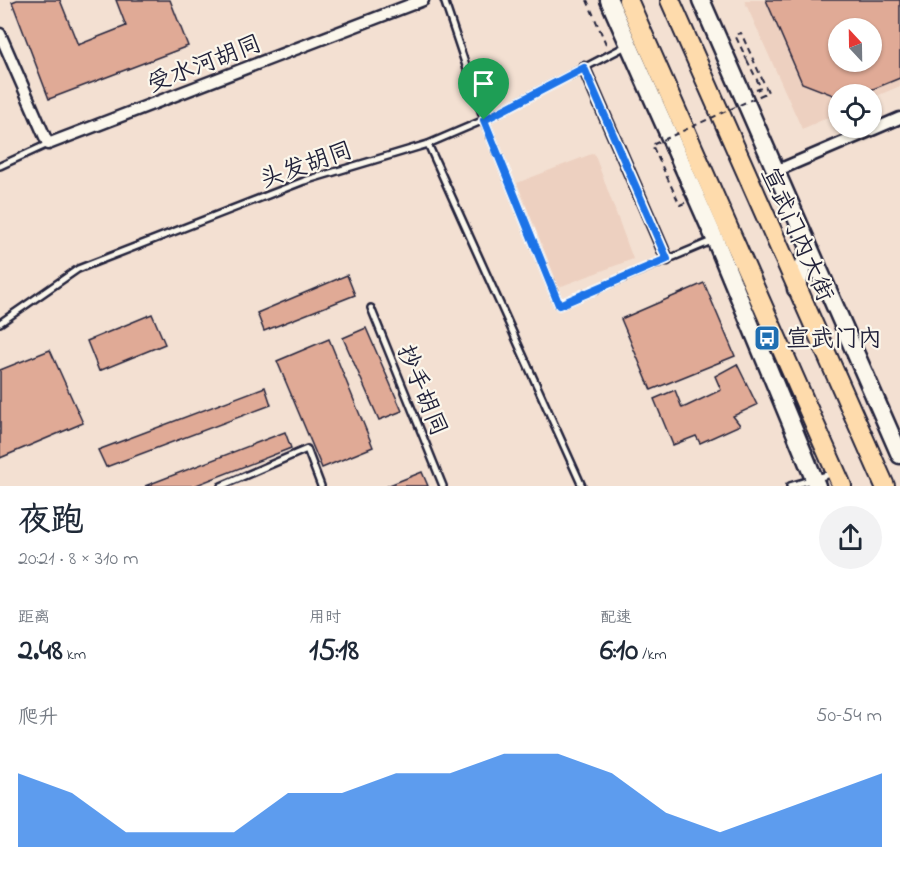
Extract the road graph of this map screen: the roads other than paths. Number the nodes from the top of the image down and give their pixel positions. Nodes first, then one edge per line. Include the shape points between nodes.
1 (423, 0) edge
2 (444, 0) edge
3 (609, 0) edge
4 (628, 0) edge
5 (669, 0) edge
6 (701, 0) edge
7 (0, 34) edge
8 (628, 44) junction
9 (584, 68) junction
10 (900, 118) edge
11 (484, 120) junction
12 (48, 144) junction
13 (428, 144) junction
14 (0, 166) edge
15 (776, 171) junction
16 (716, 239) junction
17 (809, 248) junction
18 (667, 259) junction
19 (796, 289) junction
20 (371, 308) dead end
21 (1, 320) edge
22 (900, 455) edge
23 (839, 480) edge
24 (815, 482) edge
25 (221, 486) edge
26 (321, 486) edge
27 (443, 486) edge
28 (582, 486) edge
29 (790, 486) edge
30 (885, 486) edge

1 - 12 street, 受水河胡同
2 - 11 lane
3 - 8 street
4 - 23 main road
5 - 19 main road, 宣武门内大街
6 - 15 street
7 - 12 street
8 - 9 lane, 头发胡同
8 - 16 street
9 - 11 lane, 头发胡同
9 - 18 street
10 - 15 street
11 - 13 lane, 头发胡同
11 - 18 lane via 559,305
12 - 14 lane, 受水河胡同
13 - 21 lane, 头发胡同 via 304,181 78,269
13 - 28 lane
15 - 17 street
16 - 18 lane
16 - 24 street
17 - 19 street
17 - 22 street
19 - 30 main road, 宣武门内大街
20 - 27 lane, 抄手胡同
23 - 24 lane
24 - 29 lane
25 - 26 lane via 307,449

